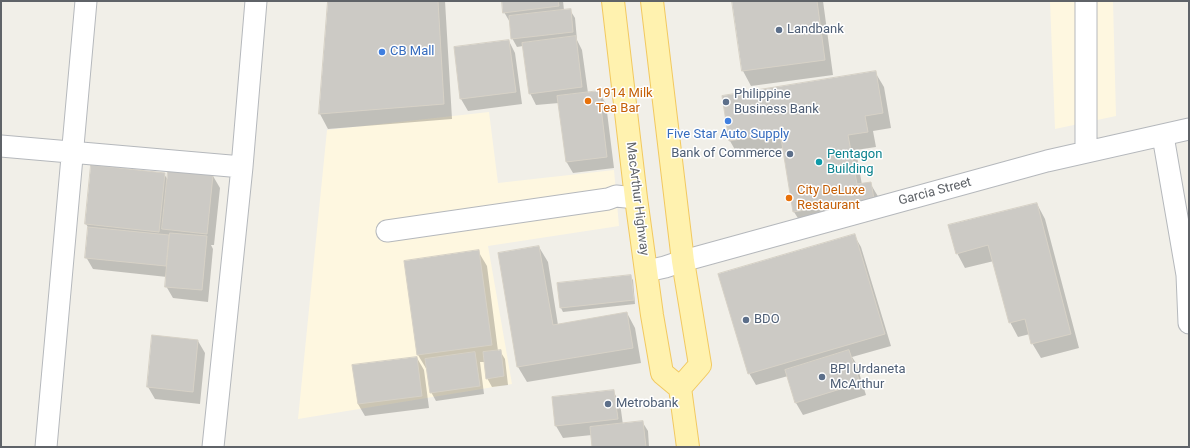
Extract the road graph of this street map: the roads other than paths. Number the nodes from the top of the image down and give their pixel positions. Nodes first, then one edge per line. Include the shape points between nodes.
1 (86, 1) edge
2 (256, 1) edge
3 (613, 1) edge
4 (652, 1) edge
5 (1086, 1) edge
6 (1189, 129) edge
7 (1163, 136) junction
8 (1, 146) edge
9 (1086, 152) junction
10 (73, 153) junction
11 (242, 167) junction
12 (636, 198) junction
13 (387, 231) dead end
14 (683, 260) junction
15 (647, 271) junction
16 (1189, 323) edge
17 (680, 388) junction
18 (46, 447) edge
19 (213, 447) edge
20 (688, 447) edge

1 - 10 street
2 - 11 street
3 - 12 main road, MacArthur Highway
4 - 14 main road
5 - 9 street
6 - 7 street, Garcia Street
7 - 9 street, Garcia Street
7 - 16 street via 1186,275
8 - 10 street
9 - 14 street, Garcia Street
10 - 11 street
10 - 18 street
11 - 19 street
12 - 13 street via 616,196
12 - 15 main road, MacArthur Highway
14 - 15 street, Garcia Street
14 - 17 main road via 700,365
15 - 17 main road, MacArthur Highway via 662,373
17 - 20 main road

